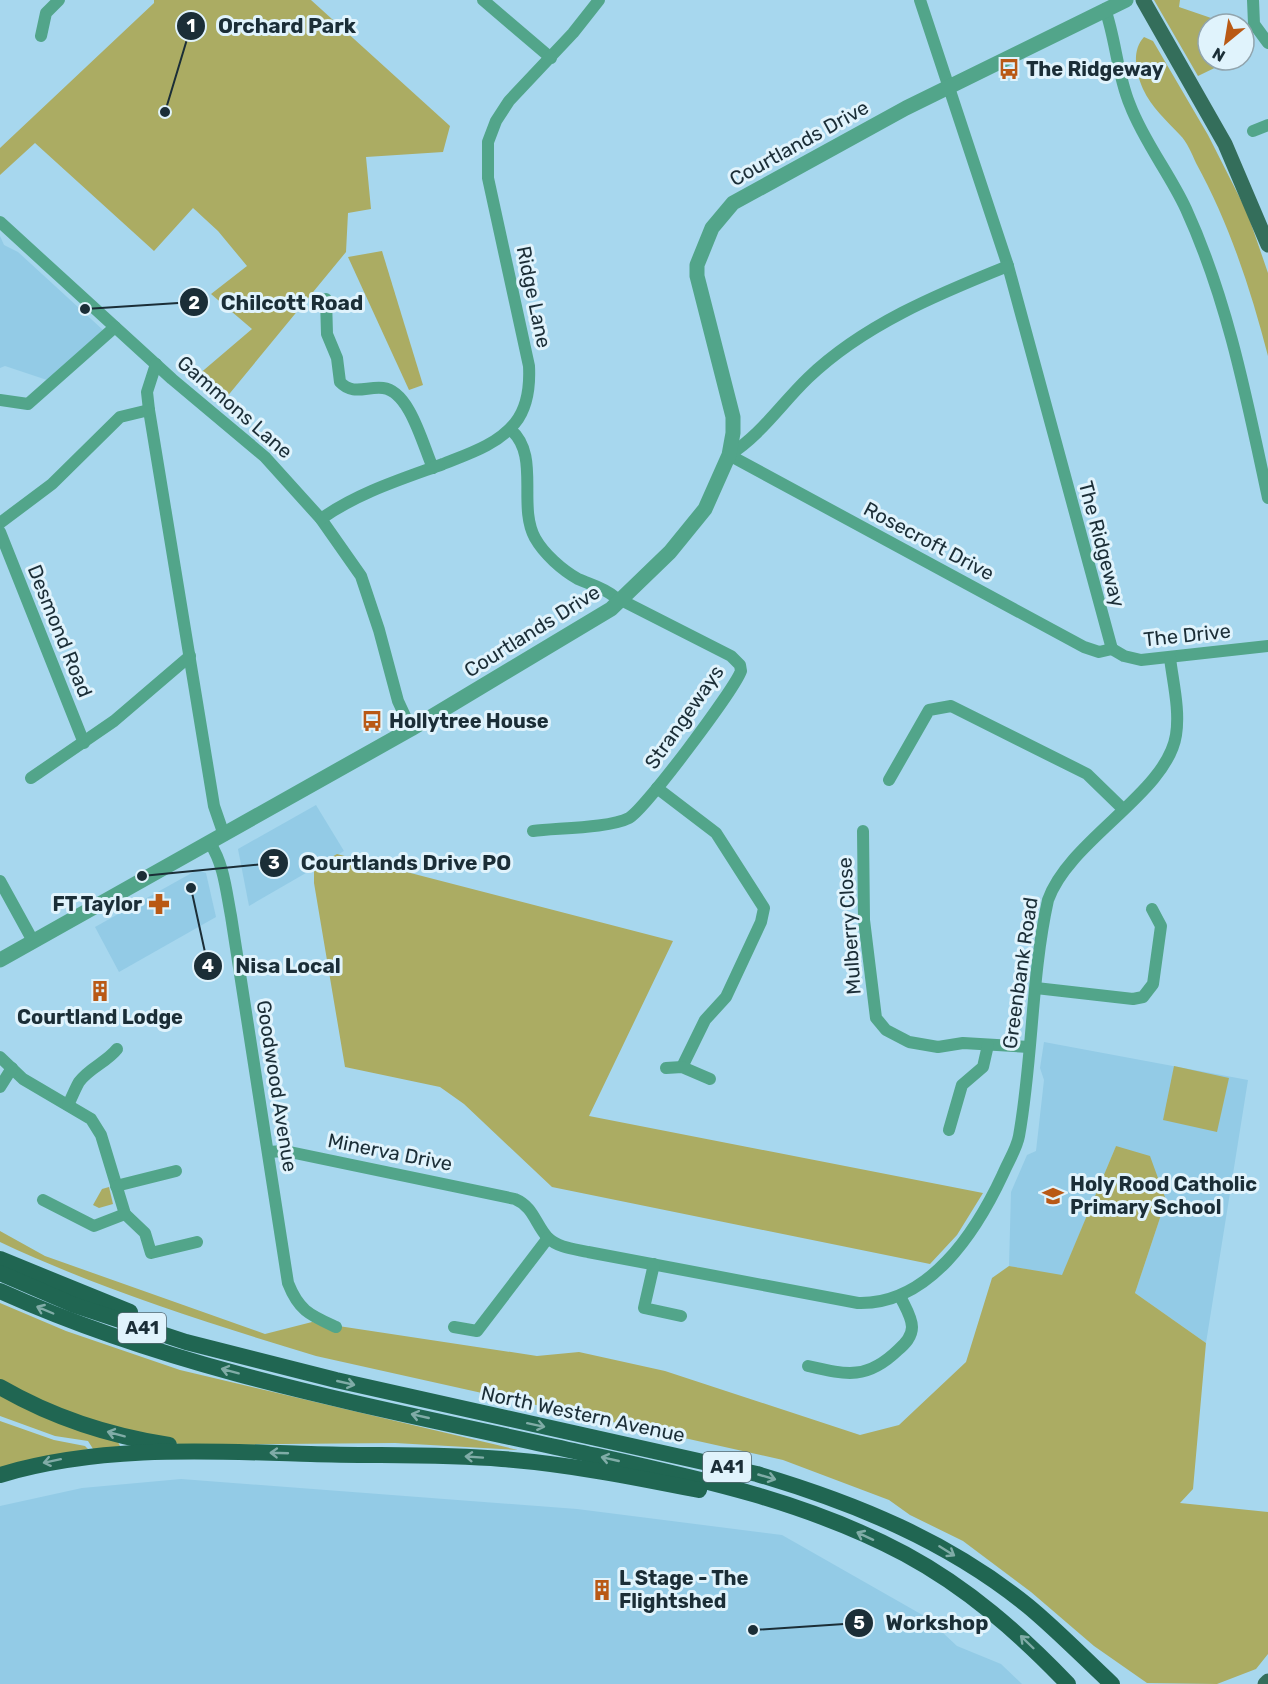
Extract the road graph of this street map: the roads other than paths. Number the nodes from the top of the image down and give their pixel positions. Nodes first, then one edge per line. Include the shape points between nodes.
1 (59, 0) edge
2 (483, 0) edge
3 (599, 0) edge
4 (920, 0) edge
5 (1126, 0) edge
6 (1143, 0) edge
7 (1253, 0) edge
8 (1105, 9) junction
9 (41, 36) dead end
10 (1268, 43) edge
11 (551, 58) junction
12 (947, 87) junction
13 (1268, 125) edge
14 (1253, 131) dead end
15 (0, 222) edge
16 (1268, 245) edge
17 (1008, 266) junction
18 (326, 299) dead end
19 (116, 327) junction
20 (156, 364) junction
21 (0, 400) edge
22 (149, 410) junction
23 (510, 429) junction
24 (729, 455) junction
25 (433, 468) junction
26 (1268, 498) edge
27 (321, 519) junction
28 (0, 523) edge
29 (0, 532) edge
30 (621, 600) junction
31 (1268, 646) edge
32 (1112, 649) junction
33 (189, 656) junction
34 (1170, 658) junction
35 (411, 729) junction
36 (84, 743) junction
37 (31, 778) dead end
38 (890, 780) dead end
39 (657, 788) junction
40 (1123, 809) junction
41 (533, 831) dead end
42 (862, 831) dead end
43 (224, 835) junction
44 (210, 843) junction
45 (0, 881) edge
46 (1152, 909) dead end
47 (33, 941) junction
48 (0, 960) edge
49 (1036, 988) junction
50 (988, 1045) junction
51 (1029, 1047) junction
52 (117, 1049) dead end
53 (0, 1057) edge
54 (682, 1067) junction
55 (12, 1068) junction
56 (666, 1068) dead end
57 (710, 1079) dead end
58 (0, 1087) edge
59 (68, 1105) junction
60 (949, 1130) dead end
61 (268, 1152) junction
62 (176, 1171) dead end
63 (116, 1186) junction
64 (43, 1200) dead end
65 (125, 1214) junction
66 (548, 1238) junction
67 (197, 1242) dead end
68 (0, 1259) edge
69 (654, 1264) junction
70 (0, 1273) edge
71 (0, 1291) edge
72 (900, 1296) junction
73 (681, 1316) dead end
74 (336, 1327) dead end
75 (454, 1328) dead end
76 (808, 1366) dead end
77 (289, 1369) junction
78 (0, 1388) edge
79 (236, 1452) junction
80 (0, 1475) edge
81 (821, 1518) junction
82 (1068, 1684) edge
83 (1112, 1684) edge

1 - 9 street via 46,13
2 - 11 street
3 - 11 street, Ridge Lane
4 - 12 street, The Ridgeway
5 - 8 street, Courtlands Drive
6 - 16 main road via 1225,144
7 - 10 street via 1254,24
8 - 12 street, Courtlands Drive
8 - 26 street via 1130,107 1186,208 1222,297
11 - 23 street, Ridge Lane via 502,111 486,152 488,178 529,366 527,398
12 - 17 street, The Ridgeway
12 - 24 street, Courtlands Drive via 733,203 712,228 697,265 697,276 733,417
13 - 14 street
15 - 19 street, Gammons Lane
17 - 24 street via 933,296 846,346 808,377 750,442
17 - 32 street, The Ridgeway
18 - 25 street via 327,334 337,358 340,382 355,390 384,388 402,399
19 - 20 street, Gammons Lane
19 - 21 street via 28,404
20 - 22 street via 147,392
20 - 27 street, Gammons Lane via 251,443
22 - 28 street via 120,417 52,484
22 - 33 street
23 - 25 street, Ridge Lane via 489,444
23 - 30 street via 519,438 524,453 530,525 536,539 570,574
24 - 30 street, Courtlands Drive via 714,493 692,529
24 - 32 street, Rosecroft Drive via 1084,647 1099,652
25 - 27 street, Ridge Lane via 349,501
27 - 35 street, Gammons Lane via 361,576 398,701
29 - 36 street, Desmond Road
30 - 35 street, Courtlands Drive via 597,619
30 - 39 street, Strangeways via 731,656 741,668 739,677
31 - 34 street, The Drive
32 - 34 street, The Drive via 1131,659
33 - 36 street
33 - 43 street via 214,806
34 - 40 street, Greenbank Road via 1177,726 1173,747 1163,765
35 - 43 street, Courtlands Drive
36 - 37 street
38 - 40 street via 929,710 951,706 1087,774
39 - 41 street, Strangeways via 636,813 618,822
39 - 54 street via 716,833 764,908 726,998 705,1020
40 - 49 street, Greenbank Road via 1066,868 1052,890
42 - 50 street, Mulberry Close via 864,920 876,1018 886,1030 909,1042 938,1047 963,1042
43 - 44 street, Courtlands Drive
44 - 47 street, Courtlands Drive
44 - 61 street, Goodwood Avenue via 225,883
45 - 47 street
46 - 49 street via 1161,926 1153,984 1143,997
47 - 48 street, Courtlands Drive
49 - 51 street, Greenbank Road
50 - 51 street
50 - 60 street via 983,1067 959,1091
51 - 72 street, Greenbank Road via 1019,1138 995,1190 962,1242 935,1272
52 - 59 street via 80,1081
53 - 55 street
54 - 56 street
54 - 57 street
55 - 58 street
55 - 59 street
59 - 63 street via 91,1119 101,1135
61 - 66 street, Minerva Drive via 285,1151 505,1196 528,1206
61 - 74 street, Goodwood Avenue via 288,1283 296,1302
62 - 63 street
63 - 65 street
64 - 65 street via 94,1226
65 - 67 street via 145,1233 151,1253
66 - 69 street, Greenbank Road via 570,1248
66 - 75 street via 477,1331
68 - 77 highway via 118,1308
69 - 72 street, Greenbank Road via 858,1303
69 - 73 street via 644,1308
70 - 77 highway, North Western Avenue / A41 via 74,1305 186,1342
81 -> 71 highway, North Western Avenue / A41 via 769,1498 693,1478 184,1359 71,1321
72 - 76 street via 911,1320 911,1332 882,1366 848,1374
77 -> 83 highway, North Western Avenue / A41 via 806,1488 927,1539 987,1577 1028,1606
79 -> 78 highway via 117,1435 60,1416
79 -> 80 highway via 92,1455
81 -> 79 highway via 699,1490 540,1463 455,1456
82 -> 81 highway, North Western Avenue / A41 via 1000,1618 964,1590 905,1555

